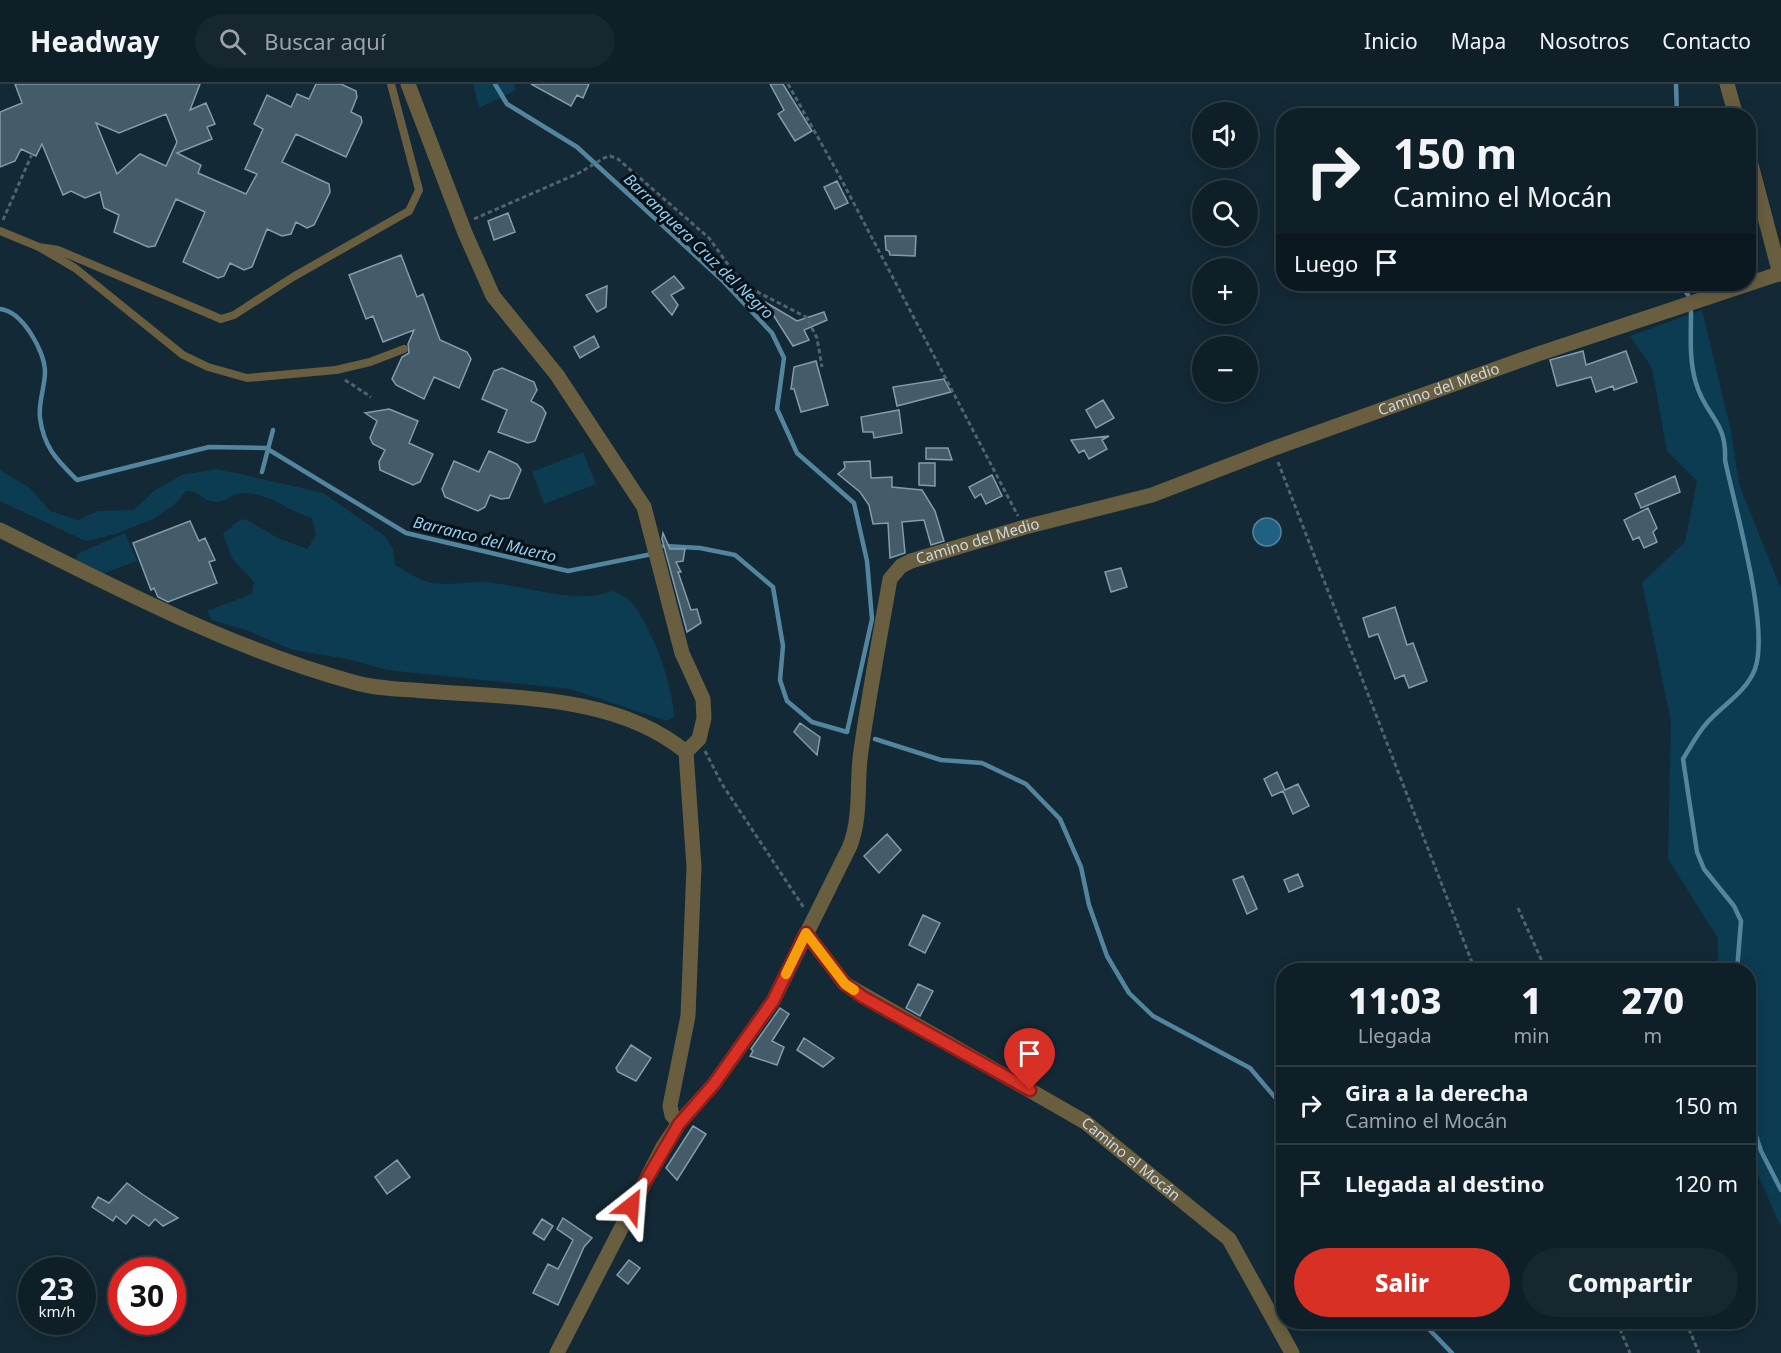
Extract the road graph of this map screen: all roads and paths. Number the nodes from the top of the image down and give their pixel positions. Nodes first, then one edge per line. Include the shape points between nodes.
1 (391, 84) edge
2 (408, 84) edge
3 (788, 84) edge
4 (1727, 84) edge
5 (1734, 108) edge
6 (32, 154) dead end
7 (1756, 183) edge
8 (461, 224) junction
9 (0, 230) edge
10 (39, 247) junction
11 (1780, 274) edge
12 (1756, 282) edge
13 (1729, 291) edge
14 (404, 348) dead end
15 (822, 367) dead end
16 (336, 370) junction
17 (371, 397) dead end
18 (1272, 449) junction
19 (1025, 527) junction
20 (0, 530) edge
21 (699, 739) junction
22 (686, 752) junction
23 (1518, 908) dead end
24 (810, 926) junction
25 (1471, 963) edge
26 (1543, 963) edge
27 (679, 1124) junction
28 (1276, 1324) edge
29 (1279, 1329) edge
30 (1620, 1329) edge
31 (1689, 1329) edge
32 (557, 1353) edge
33 (1292, 1353) edge
34 (1630, 1353) edge
35 (1699, 1353) edge

1 - 10 lane via 419,190 409,211 234,315 220,319 58,250
2 - 8 street
3 - 19 path
4 - 5 street
6 - 9 path
7 - 11 street
8 - 15 path via 579,173 604,158 618,159 709,238 742,284 806,317 816,338
8 - 21 street via 493,296 557,375 644,507 682,653 703,699
9 - 10 lane
10 - 16 lane via 75,268 183,355 208,367 247,378
11 - 12 street, Camino del Medio
13 - 18 street, Camino del Medio
14 - 16 lane
16 - 17 path
18 - 19 street, Camino del Medio via 1152,495
18 - 25 path
19 - 24 street, Camino del Medio via 911,561 890,579 860,754 856,829
20 - 22 street via 144,602 314,671 390,688 568,704 643,726
21 - 22 street
21 - 24 path via 722,784
22 - 27 street via 694,867 688,1016 670,1106
23 - 26 path
24 - 27 street, Camino del Medio via 773,1001 714,1084
24 - 28 street, Camino el Mocán via 845,984 1085,1122 1228,1239
27 - 32 street, Camino del Medio via 621,1226
29 - 33 street, Camino el Mocán
30 - 34 path
31 - 35 path

